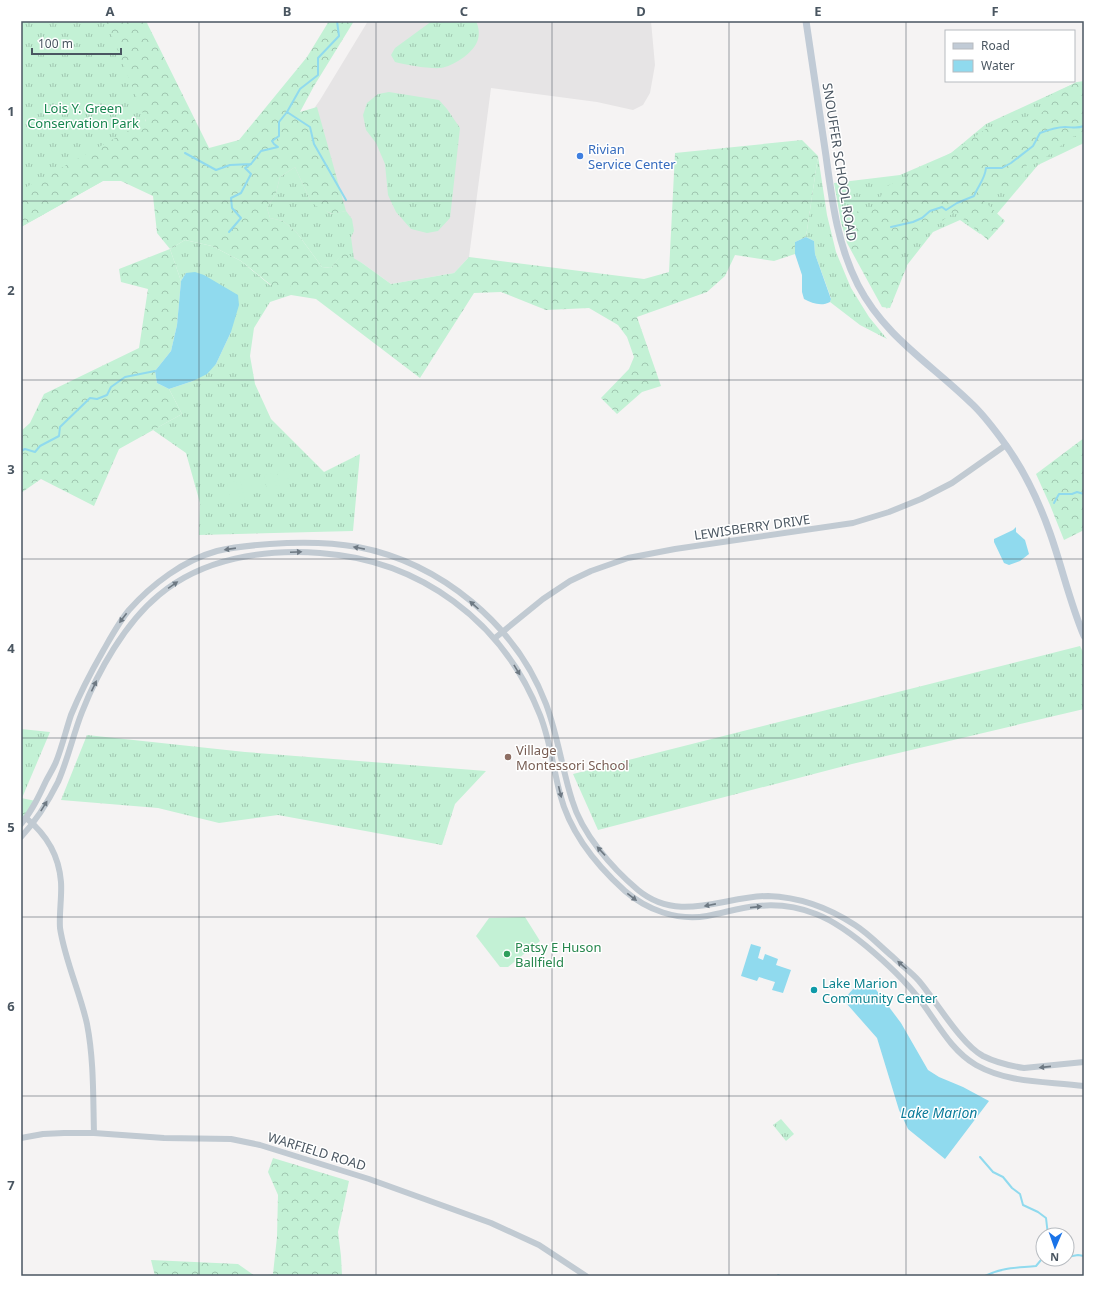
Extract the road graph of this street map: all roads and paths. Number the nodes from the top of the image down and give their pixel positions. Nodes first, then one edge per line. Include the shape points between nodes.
1 (806, 21) edge
2 (1006, 445) junction
3 (503, 631) junction
4 (1084, 636) edge
5 (494, 638) junction
6 (26, 818) junction
7 (33, 823) junction
8 (21, 824) edge
9 (21, 837) edge
10 (1084, 1062) edge
11 (1084, 1086) edge
12 (94, 1133) junction
13 (21, 1138) edge
14 (586, 1276) edge

1 - 2 main road, SNOUFFER SCHOOL ROAD via 835,216 843,250 858,285 873,310 892,333 973,404
2 - 3 street, LEWISBERRY DRIVE via 952,483 890,512 853,523 628,558 591,571 543,599
2 - 4 main road, SNOUFFER SCHOOL ROAD via 1042,511
3 - 5 street, LEWISBERRY DRIVE
3 -> 6 street via 446,582 406,562 359,547 314,542 262,545 218,551 195,560 151,588 115,628 80,693 56,762
10 -> 3 street via 1024,1068 982,1055 961,1036 917,979 864,931 826,909 807,902 766,896 690,908 660,902 641,893 596,846 583,826 572,803 554,726 544,700 517,649
7 -> 5 street via 58,780 82,711 99,674 126,631 157,596 200,569 223,561 259,554 306,552 380,563 413,576 442,592 471,614
5 -> 11 street via 517,669 540,716 570,824 590,854 632,897 657,911 682,917 704,917 757,906 797,908 818,915 849,934 886,963 921,1001 950,1043 972,1063 999,1076 1022,1081
6 - 7 street
6 - 8 street
7 - 9 street
7 - 12 street via 48,841 58,864 61,883 60,927 87,1023 91,1047
12 - 13 street, WARFIELD ROAD via 57,1133
12 - 14 street, WARFIELD ROAD via 177,1139 231,1139 260,1145 369,1179 491,1223 539,1245

